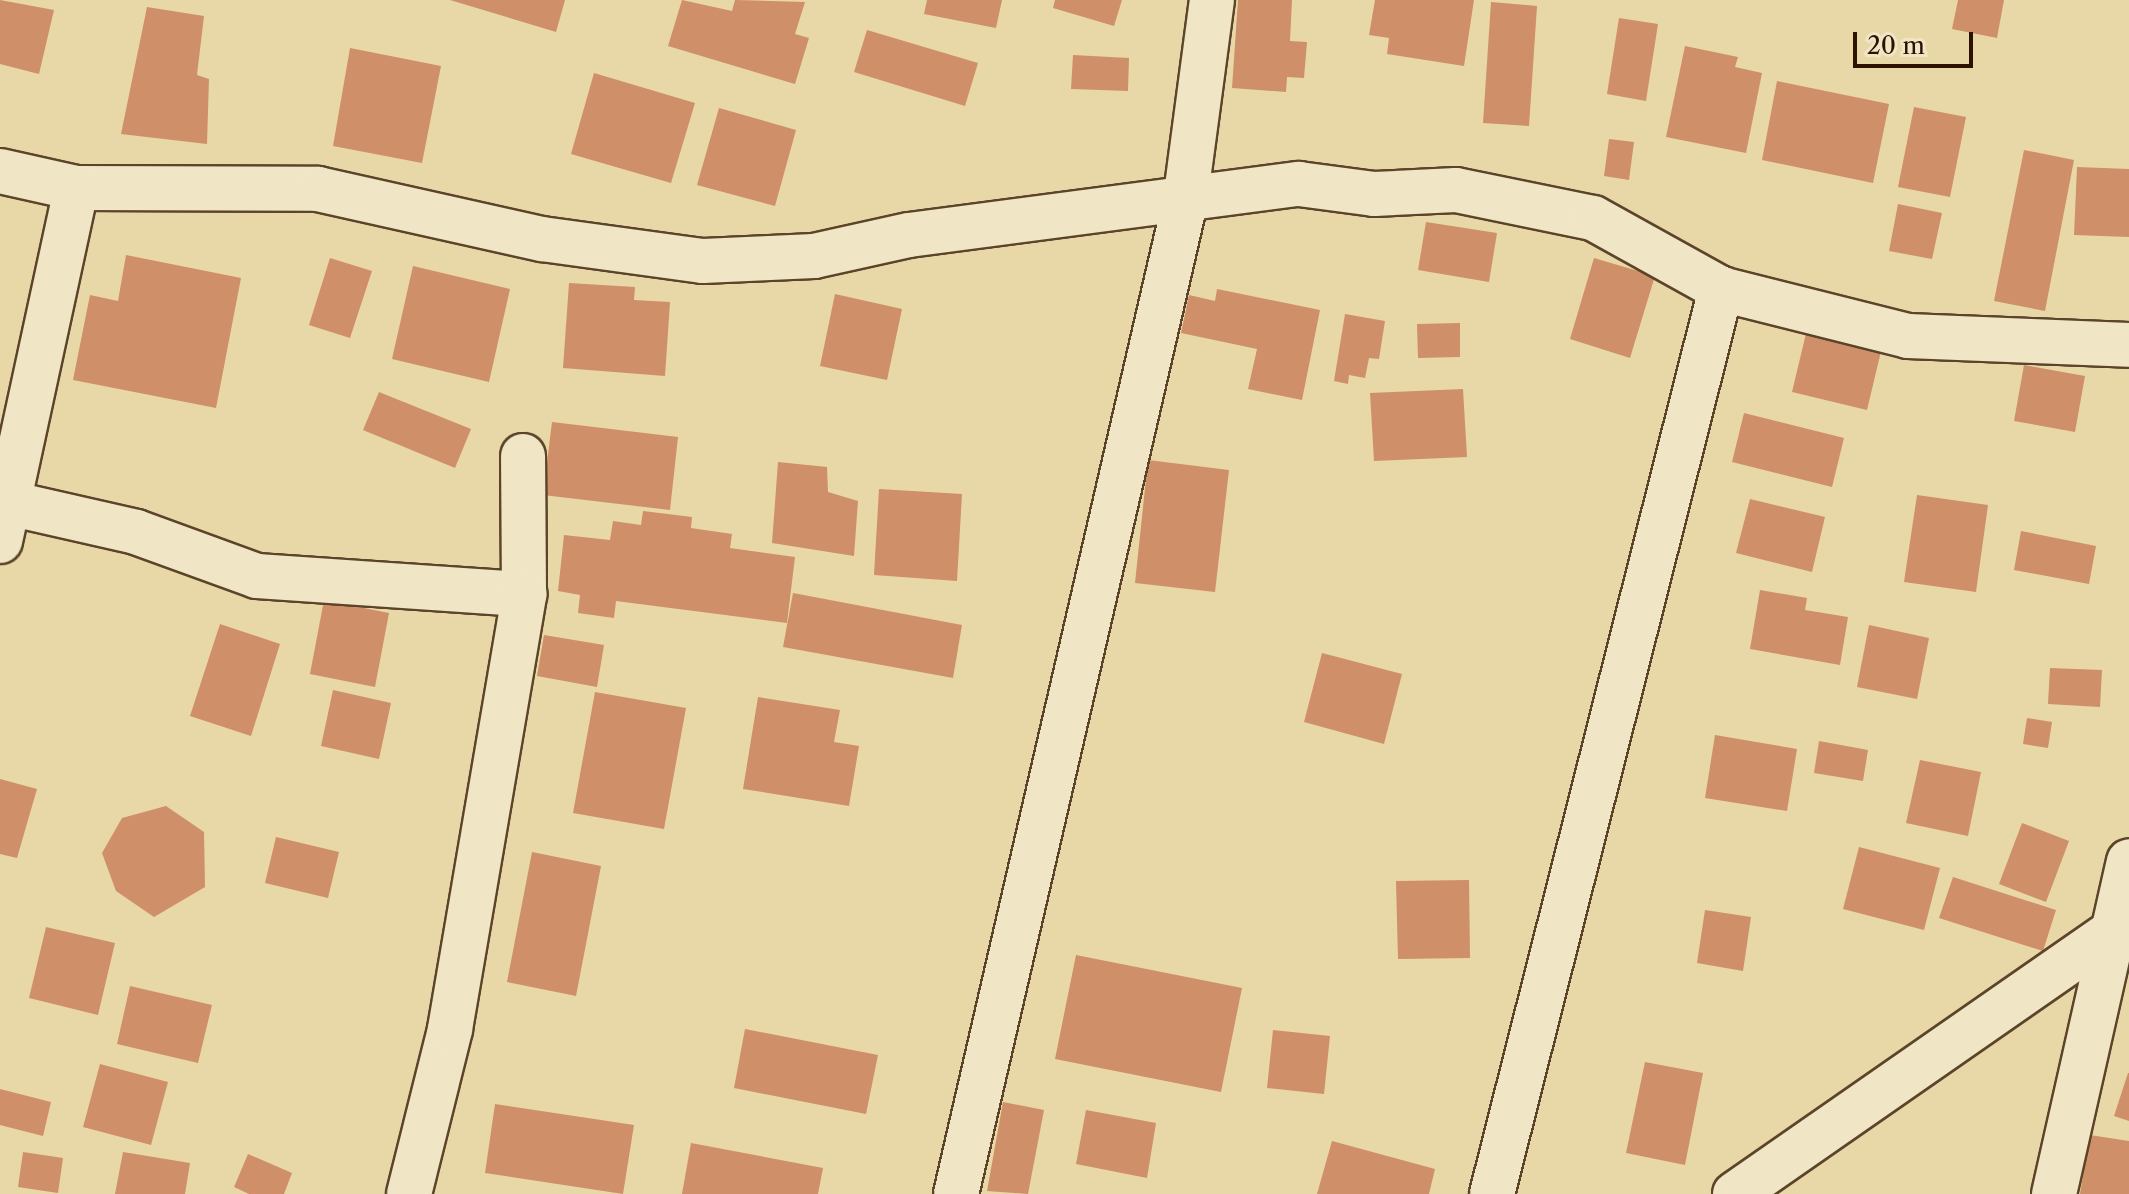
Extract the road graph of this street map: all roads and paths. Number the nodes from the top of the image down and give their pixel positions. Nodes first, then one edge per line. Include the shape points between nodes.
1 (1212, 0) edge
2 (0, 171) edge
3 (76, 188) junction
4 (1185, 202) junction
5 (1721, 289) junction
6 (2129, 345) edge
7 (523, 456) dead end
8 (3, 515) edge
9 (524, 594) junction
10 (2129, 861) edge
11 (2121, 924) edge
12 (409, 1194) edge
13 (956, 1194) edge
14 (1492, 1194) edge
15 (1735, 1194) edge
16 (2054, 1194) edge

1 - 4 street
2 - 3 street
3 - 4 street via 318,189 542,239 703,261 814,256 909,235
3 - 8 street
4 - 5 street via 1299,184 1374,194 1456,190 1593,218
4 - 13 street
5 - 6 street via 1908,336
5 - 14 street
7 - 9 street
8 - 9 street via 136,532 257,576
9 - 12 street via 456,997
10 - 11 street
11 - 15 street
11 - 16 street

